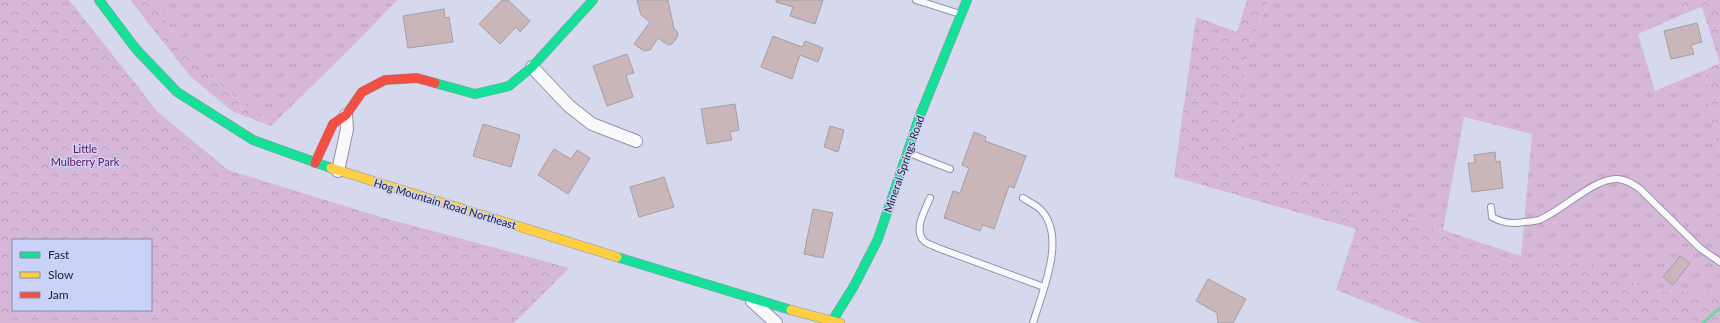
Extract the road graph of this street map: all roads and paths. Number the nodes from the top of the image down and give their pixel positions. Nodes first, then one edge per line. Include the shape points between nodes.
1 (99, 0) edge
2 (593, 0) edge
3 (916, 0) edge
4 (967, 0) edge
5 (961, 15) junction
6 (532, 67) junction
7 (346, 115) junction
8 (636, 142) dead end
9 (907, 153) junction
10 (315, 163) junction
11 (950, 169) dead end
12 (338, 171) junction
13 (930, 198) dead end
14 (1023, 198) dead end
15 (1491, 207) dead end
16 (1720, 262) edge
17 (1044, 287) junction
18 (748, 298) junction
19 (776, 323) edge
20 (835, 323) edge
21 (1033, 323) edge

1 - 10 street, Hog Mountain Road Northeast via 136,49 177,92 253,140
2 - 6 street
3 - 5 lane
4 - 5 street, Mineral Springs Road
5 - 9 street, Mineral Springs Road
6 - 7 street via 509,86 475,94 417,78 385,80 362,92
6 - 8 street via 568,106 592,124
7 - 10 street via 333,124
7 - 12 street via 347,129
9 - 11 lane
9 - 20 street, Mineral Springs Road via 878,239
10 - 12 street, Hog Mountain Road Northeast
12 - 18 street, Hog Mountain Road Northeast
13 - 17 lane via 919,226 924,242
14 - 17 lane via 1041,210 1051,225 1054,244
15 - 16 lane via 1492,216 1499,221 1516,224 1539,220 1592,187 1617,179 1629,181 1700,248
17 - 21 lane
18 - 19 street
18 - 20 street, Hog Mountain Road Northeast

